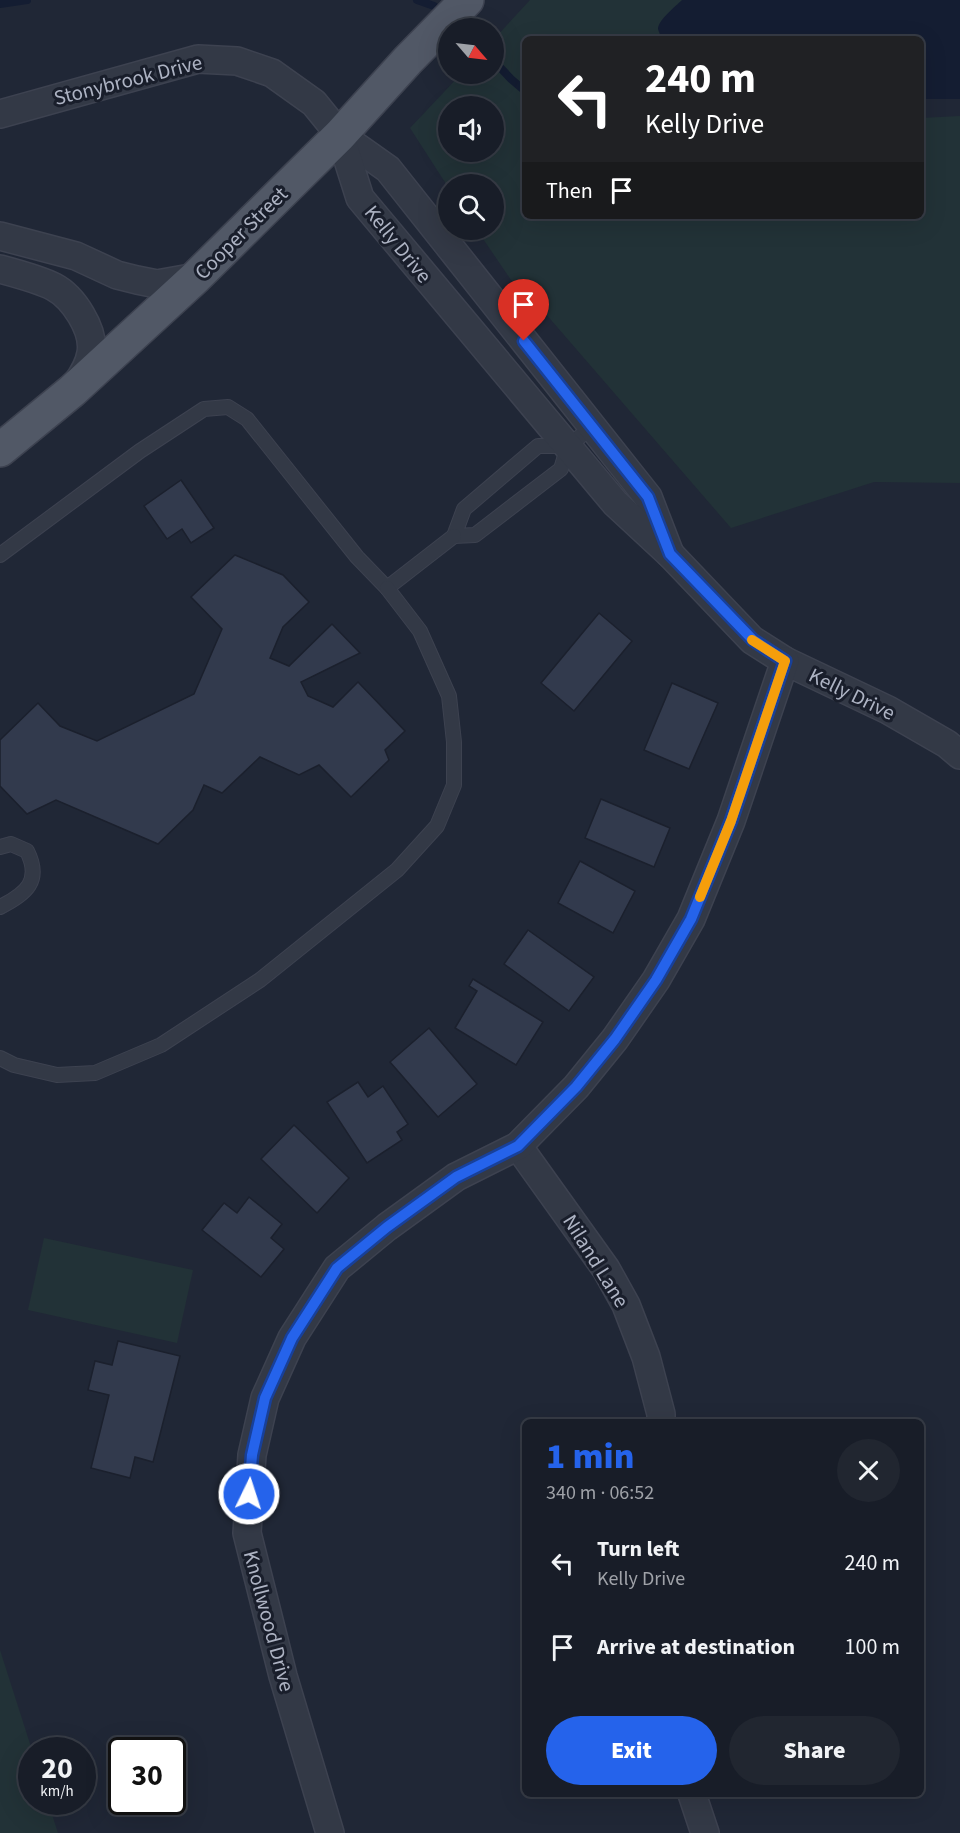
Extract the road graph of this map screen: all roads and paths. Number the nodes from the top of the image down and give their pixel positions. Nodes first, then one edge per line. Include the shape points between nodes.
1 (467, 0) edge
2 (0, 114) edge
3 (340, 135) junction
4 (0, 236) edge
5 (0, 268) edge
6 (196, 277) junction
7 (72, 391) junction
8 (592, 427) junction
9 (568, 446) junction
10 (0, 450) edge
11 (454, 536) junction
12 (670, 554) junction
13 (0, 555) edge
14 (387, 588) junction
15 (785, 661) junction
16 (960, 755) edge
17 (0, 847) edge
18 (0, 907) edge
19 (0, 1058) edge
20 (518, 1146) junction
21 (661, 1419) edge
22 (693, 1797) edge
23 (330, 1833) edge
24 (705, 1833) edge

1 - 3 main road, Cooper Street
2 - 3 street, Stonybrook Drive via 198,59 237,61 272,73 314,103
3 - 6 main road, Cooper Street
3 - 8 street, Kelly Drive via 388,169
3 - 9 street, Kelly Drive via 360,198
4 - 6 street via 76,256 137,280 157,284
5 - 7 street via 54,286 76,305 92,350 87,368
6 - 7 main road, Cooper Street
7 - 10 main road, Cooper Street
8 - 9 lane
8 - 12 street, Kelly Drive via 648,497
9 - 11 lane via 561,469 475,535
9 - 11 lane via 538,446 464,509
9 - 12 street, Kelly Drive via 615,503
11 - 14 lane
12 - 15 street, Kelly Drive via 753,640
13 - 14 lane via 167,433 204,409 228,406 247,418 357,557
14 - 19 lane via 420,631 448,696 454,784 437,826 397,870 260,980 161,1045 94,1073 57,1075
15 - 16 street, Kelly Drive via 888,710
15 - 20 street, Knollwood Drive via 731,821 691,919 656,980 615,1039 576,1087
17 - 18 lane via 11,844 27,851 33,862 30,886
20 - 21 street, Niland Lane via 606,1269 626,1305 646,1357
20 - 23 street, Knollwood Drive via 456,1177 337,1268 292,1338 265,1398 252,1455 247,1533 283,1676
22 - 24 street

